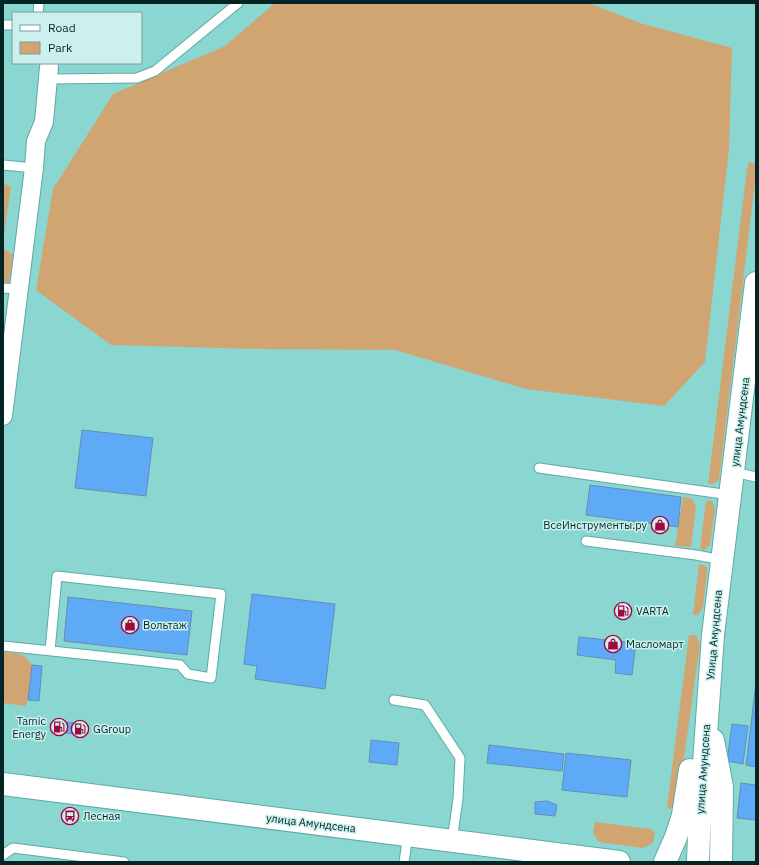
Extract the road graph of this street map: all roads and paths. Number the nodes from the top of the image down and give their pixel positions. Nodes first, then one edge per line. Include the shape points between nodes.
1 (238, 3) edge
2 (49, 69) edge
3 (3, 165) edge
4 (34, 168) junction
5 (756, 283) edge
6 (11, 289) edge
7 (751, 380) edge
8 (5, 383) edge
9 (3, 416) edge
10 (538, 468) dead end
11 (734, 472) junction
12 (756, 477) edge
13 (730, 495) junction
14 (586, 540) dead end
15 (722, 560) junction
16 (3, 646) edge
17 (50, 651) junction
18 (394, 700) dead end
19 (707, 718) junction
20 (3, 784) edge
21 (408, 835) junction
22 (452, 840) junction
23 (3, 854) edge
24 (124, 862) edge
25 (404, 862) edge
26 (619, 862) edge
27 (665, 862) edge
28 (698, 862) edge
29 (721, 862) edge

1 - 2 lane via 155,71 137,78
2 - 4 street via 44,122 36,141
3 - 4 lane
4 - 6 street
5 - 7 street, улица Амундсена
6 - 8 street
7 - 11 street, улица Амундсена
8 - 9 street
10 - 13 lane
11 - 12 lane
11 - 13 street, улица Амундсена
13 - 15 street, улица Амундсена
14 - 15 lane
15 - 19 street, Улица Амундсена
16 - 17 lane
17 - 17 lane via 180,665 188,674 211,678 221,594 57,576
18 - 22 lane via 425,705 460,758
19 - 27 street via 693,755 678,833
19 - 28 street, улица Амундсена
19 - 29 street, улица Амундсена via 722,787
20 - 21 street, улица Амундсена
21 - 22 street, улица Амундсена
21 - 25 lane
22 - 26 street, улица Амундсена
23 - 24 lane via 14,848

